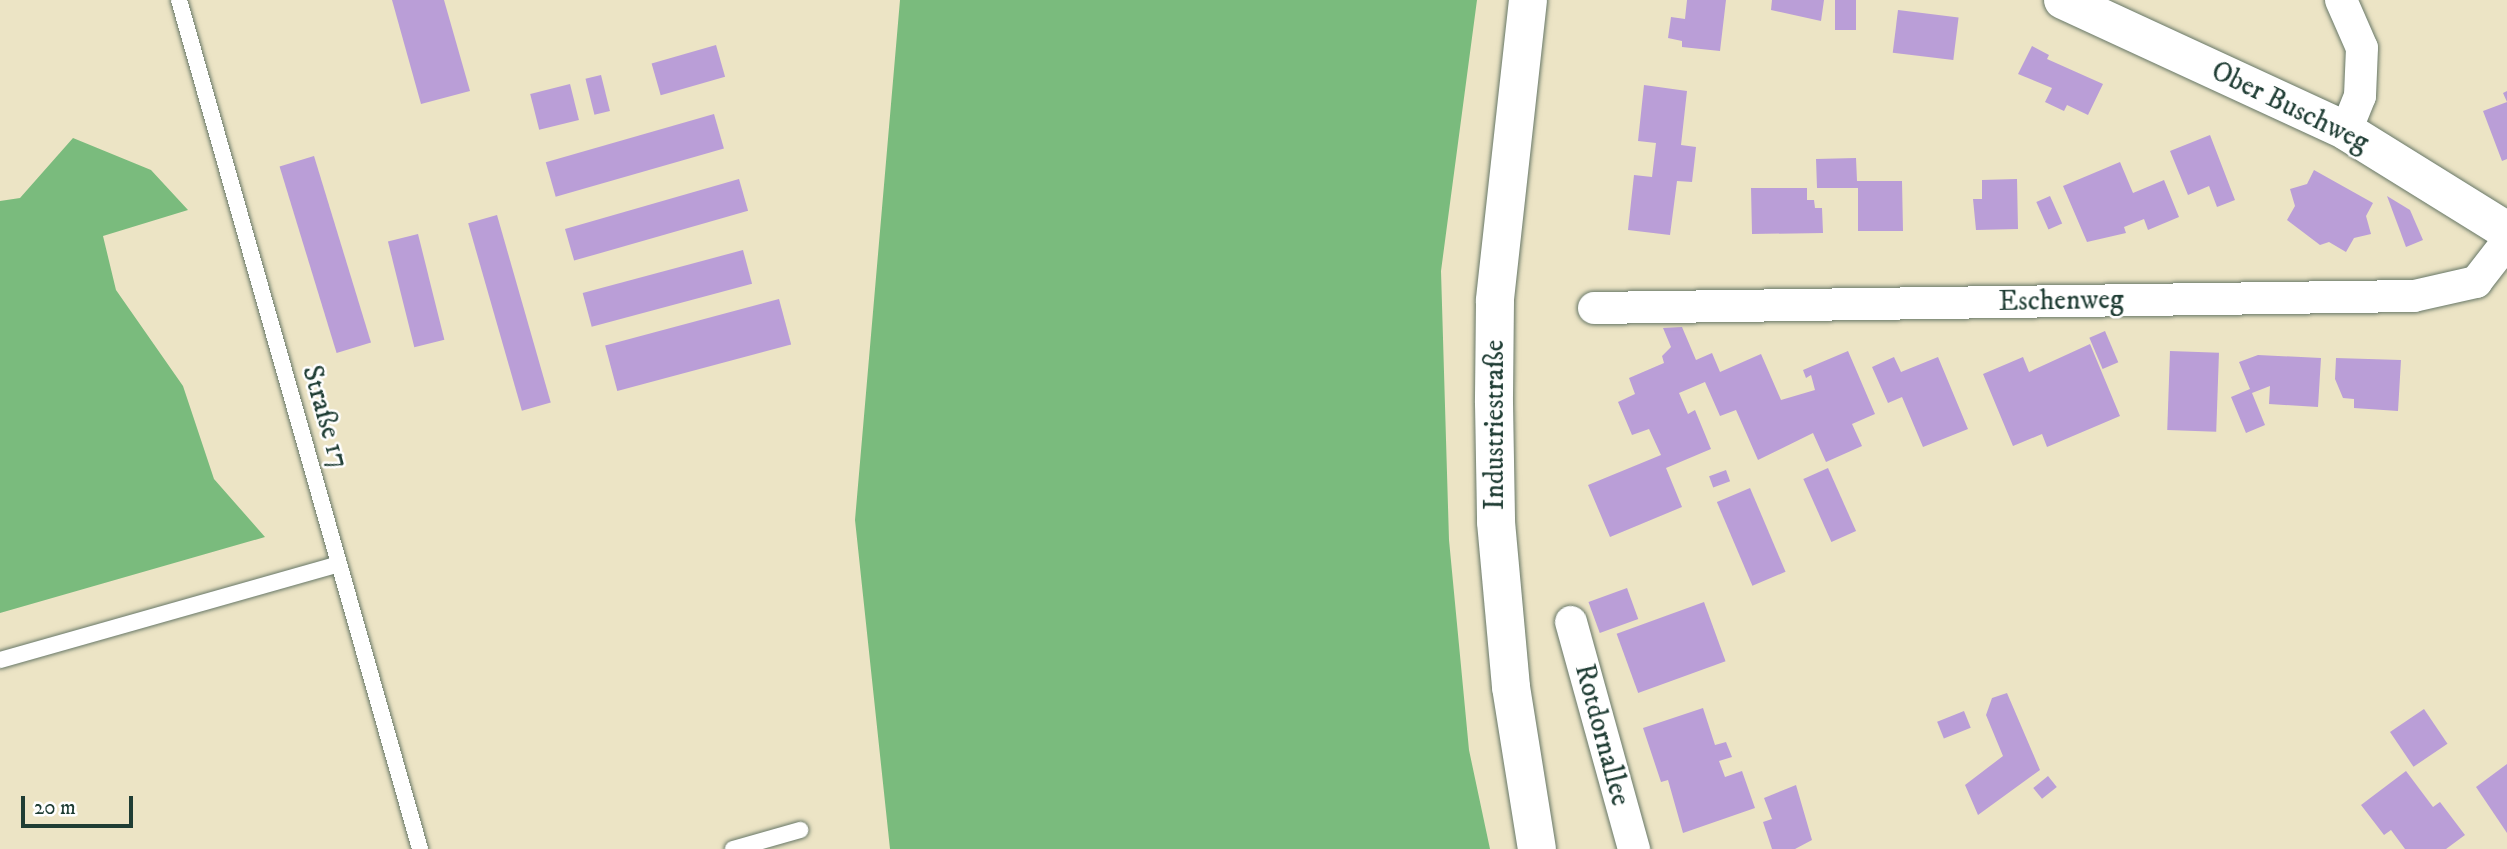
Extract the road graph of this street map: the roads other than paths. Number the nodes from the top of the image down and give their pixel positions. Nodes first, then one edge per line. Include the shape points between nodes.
1 (179, 0) edge
2 (1528, 0) edge
3 (2063, 0) edge
4 (2341, 0) edge
5 (2346, 131) junction
6 (2507, 231) edge
7 (2507, 242) edge
8 (1594, 308) dead end
9 (339, 565) junction
10 (1571, 622) dead end
11 (0, 660) edge
12 (800, 830) dead end
13 (419, 849) edge
14 (733, 849) edge
15 (1536, 849) edge
16 (1634, 849) edge

1 - 9 lane, Straße 17
2 - 15 main road, Industriestraße via 1504,193 1495,301 1494,403 1496,522 1509,660
3 - 5 main road, Ober Buschweg
4 - 5 street via 2362,48 2360,96
5 - 6 main road, Ober Buschweg
7 - 8 street, Eschenweg via 2476,282 2414,296
9 - 11 lane
9 - 13 lane, Straße 17
10 - 16 street, Rotdornallee
12 - 14 lane

